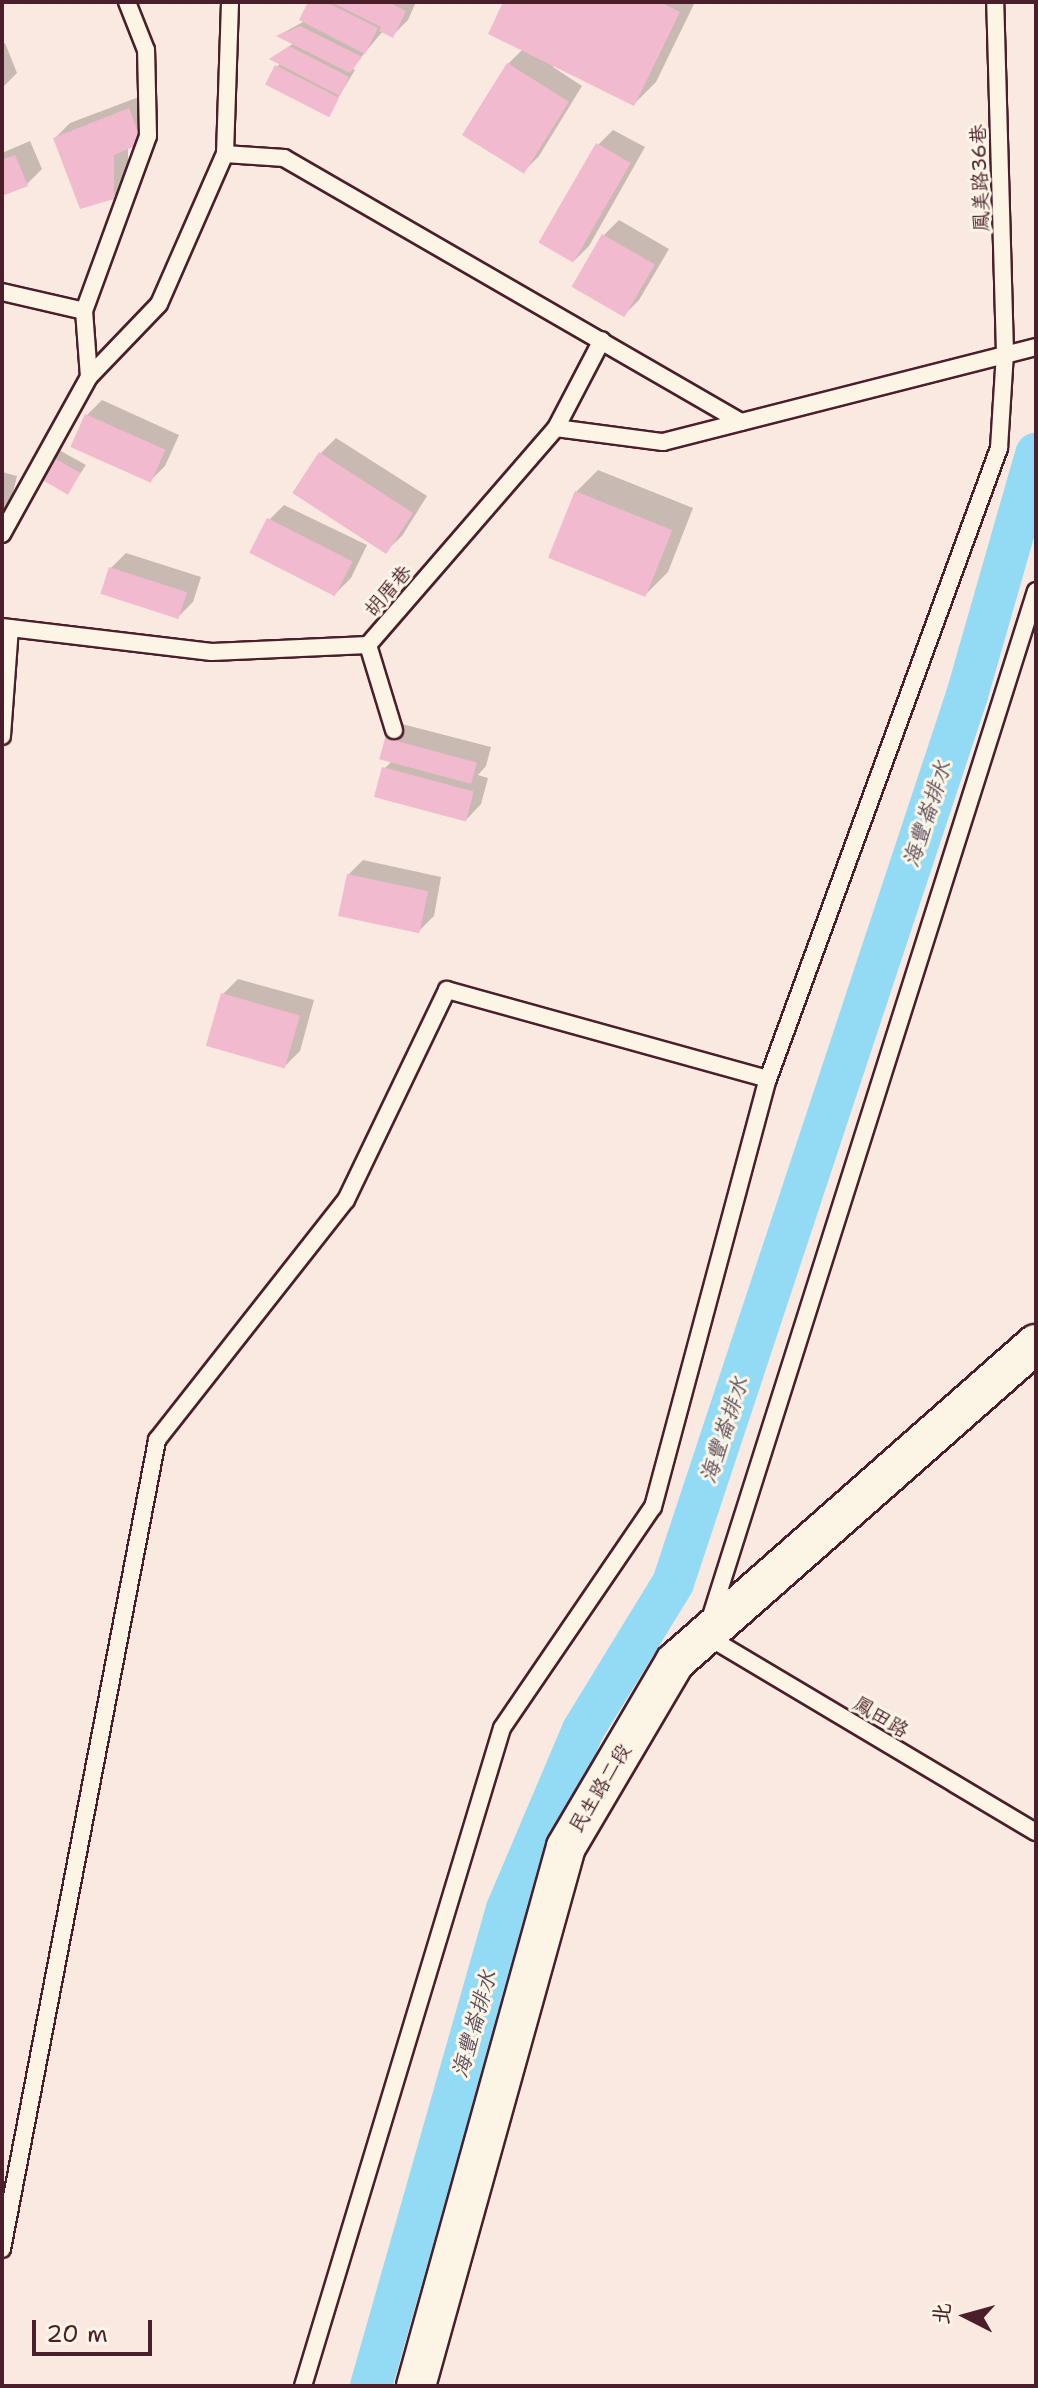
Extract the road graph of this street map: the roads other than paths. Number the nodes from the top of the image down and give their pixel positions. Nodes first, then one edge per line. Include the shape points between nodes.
1 (127, 2) edge
2 (230, 2) edge
3 (995, 2) edge
4 (225, 154) junction
5 (2, 292) edge
6 (84, 311) junction
7 (602, 340) junction
8 (1036, 347) edge
9 (1007, 353) junction
10 (89, 377) junction
11 (741, 422) junction
12 (556, 428) junction
13 (2, 534) edge
14 (1036, 591) edge
15 (6, 627) edge
16 (368, 645) junction
17 (394, 730) dead end
18 (2, 736) edge
19 (768, 1079) junction
20 (1036, 1344) edge
21 (705, 1635) junction
22 (1036, 1832) edge
23 (2, 2249) edge
24 (303, 2386) edge
25 (416, 2386) edge

1 - 6 lane via 146,50 148,136
2 - 4 lane
3 - 9 lane, 鳳美路36巷
4 - 7 lane via 284,158
4 - 10 lane via 159,304
5 - 6 lane
6 - 10 lane
7 - 11 lane
7 - 12 lane, 胡厝巷
8 - 9 lane
9 - 11 lane
9 - 19 lane, 鳳美路36巷 via 999,448
10 - 13 lane
11 - 12 lane via 663,442
12 - 16 lane, 胡厝巷
14 - 21 lane
15 - 16 lane, 胡厝巷 via 212,652
15 - 18 lane
16 - 17 lane
19 - 23 lane via 447,990 346,1200 157,1440
19 - 24 lane, 鳳美路36巷 via 653,1507 502,1728
20 - 21 street, 民生路二段
21 - 22 lane, 鳳田路
21 - 25 street, 民生路二段 via 675,1662 566,1847

